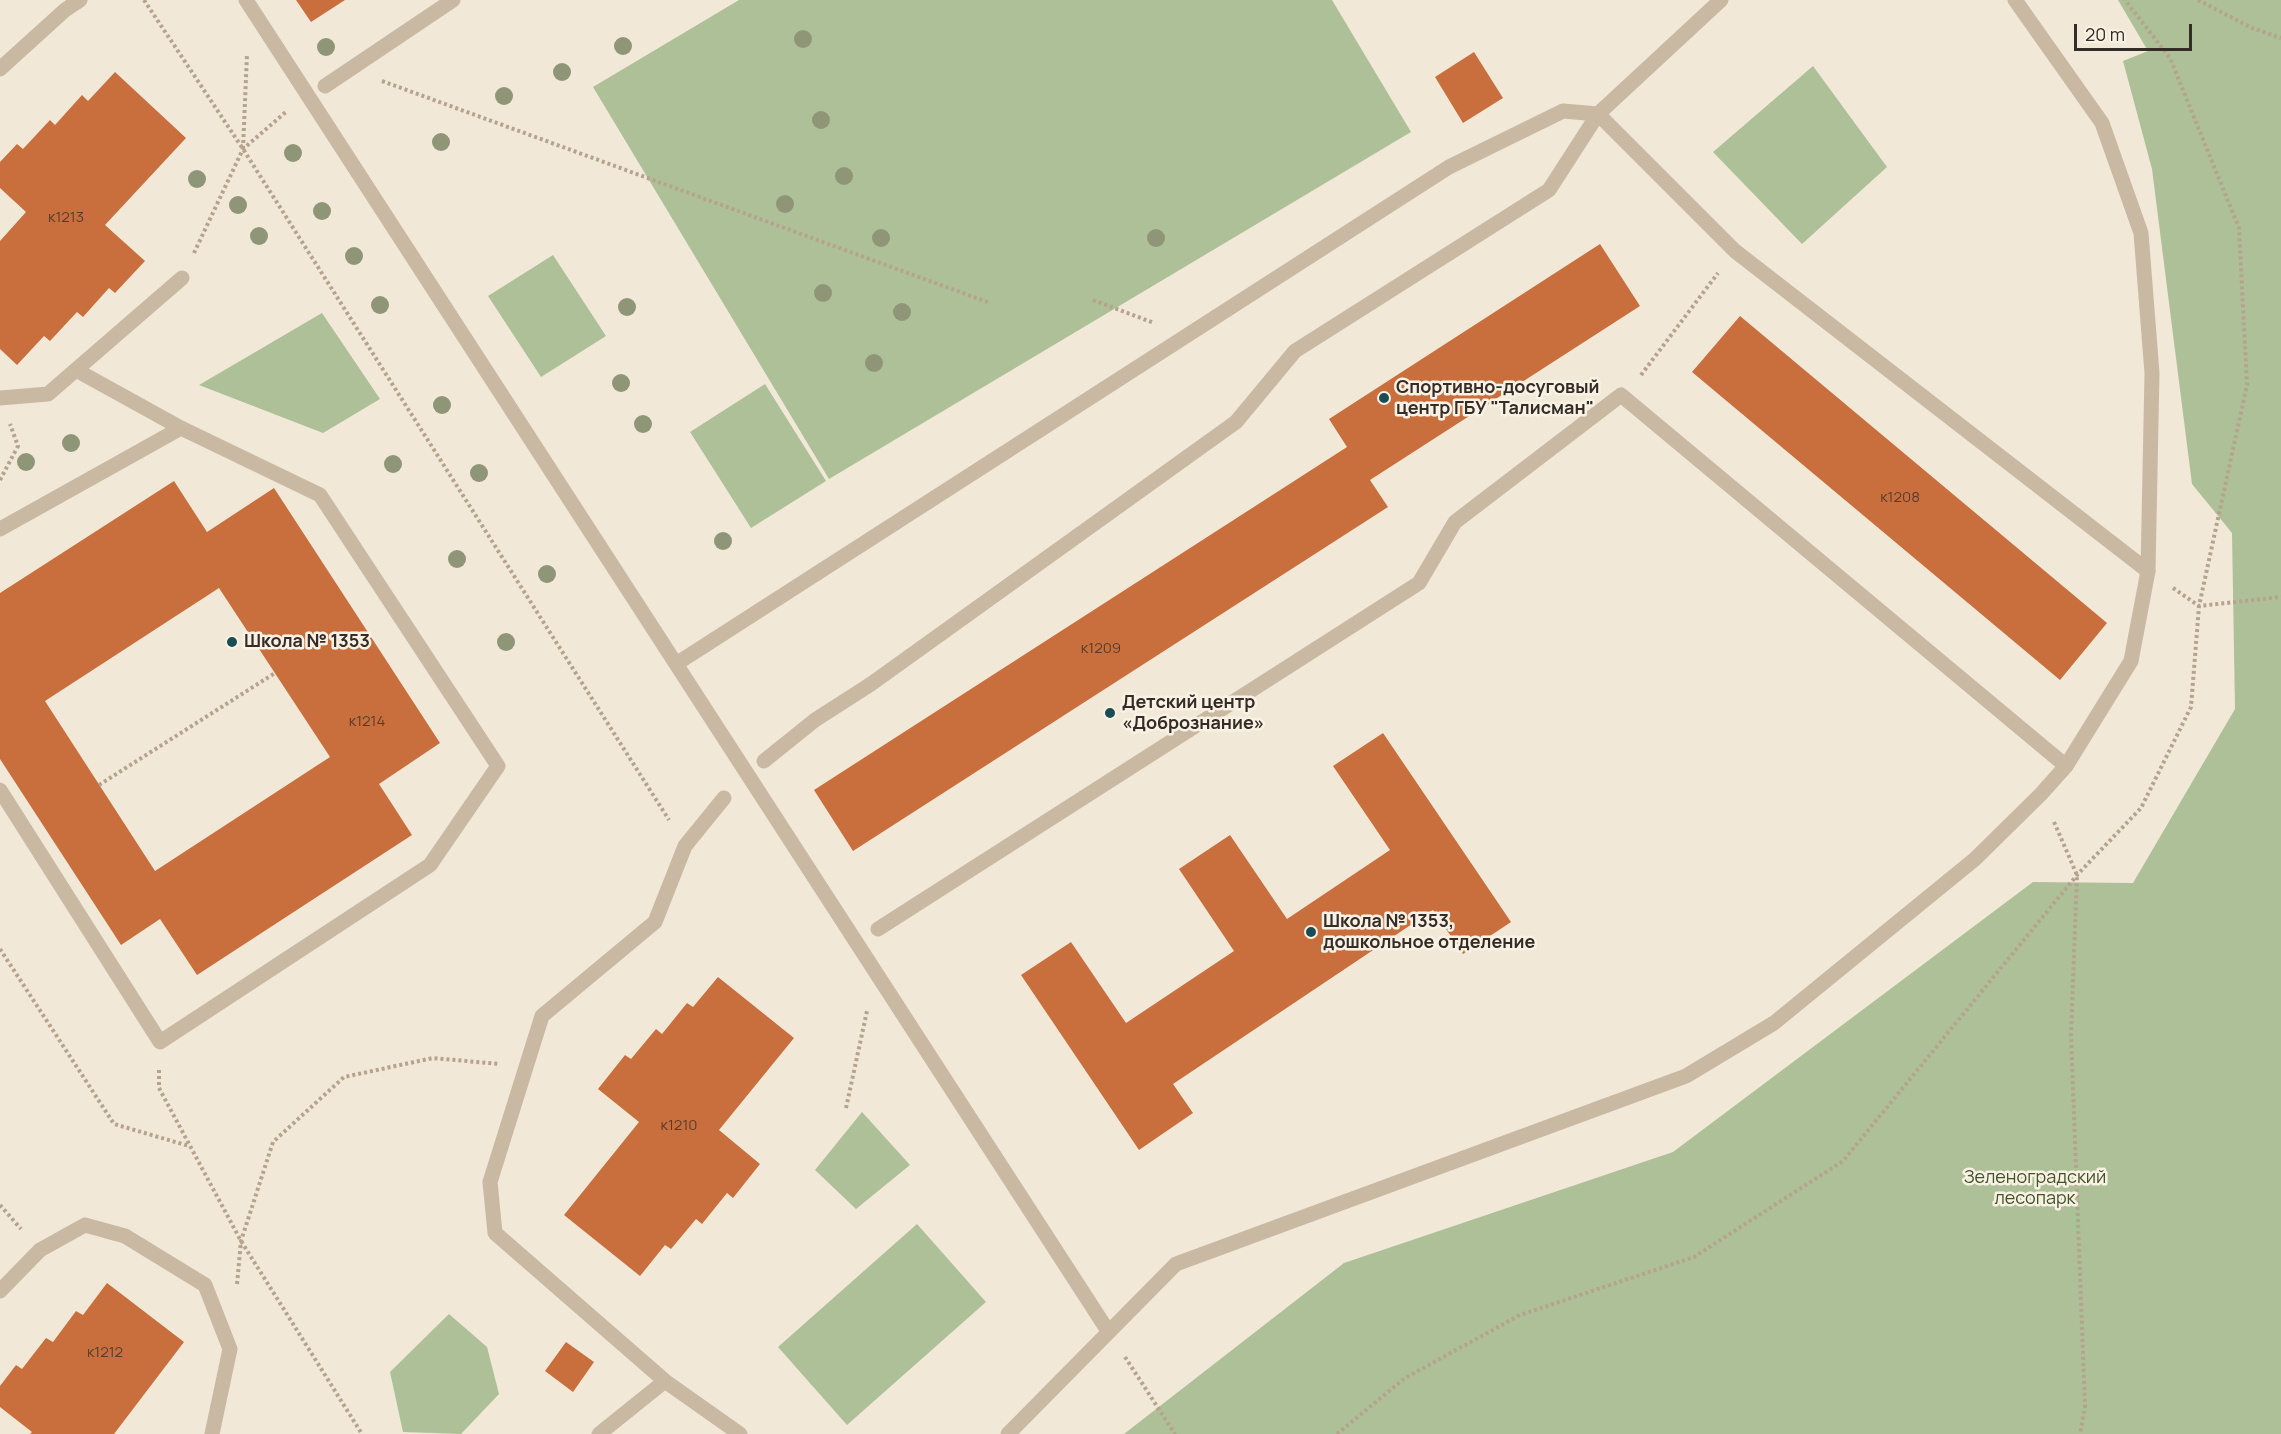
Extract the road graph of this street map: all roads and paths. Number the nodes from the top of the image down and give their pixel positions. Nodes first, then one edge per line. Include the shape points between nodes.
1 (80, 0) edge
2 (144, 0) edge
3 (453, 0) edge
4 (1721, 0) edge
5 (2015, 0) edge
6 (2125, 0) edge
7 (2198, 0) edge
8 (248, 3) edge
9 (2281, 38) edge
10 (0, 69) edge
11 (350, 69) junction
12 (326, 86) dead end
13 (283, 113) dead end
14 (1598, 114) junction
15 (243, 149) junction
16 (1735, 251) junction
17 (182, 278) joint
18 (1093, 300) dead end
19 (990, 303) dead end
20 (1185, 335) junction
21 (76, 370) junction
22 (1621, 395) junction
23 (0, 398) edge
24 (7, 418) dead end
25 (181, 428) junction
26 (0, 480) edge
27 (0, 529) edge
28 (2148, 571) junction
29 (2281, 597) edge
30 (2199, 606) junction
31 (676, 664) junction
32 (275, 674) dead end
33 (764, 761) dead end
34 (2066, 766) junction
35 (99, 785) dead end
36 (0, 790) edge
37 (2041, 794) junction
38 (724, 798) dead end
39 (685, 846) junction
40 (2077, 875) junction
41 (878, 929) dead end
42 (0, 949) edge
43 (875, 972) junction
44 (160, 1041) junction
45 (526, 1066) junction
46 (846, 1108) dead end
47 (190, 1146) junction
48 (0, 1205) edge
49 (4, 1211) dead end
50 (241, 1241) junction
51 (0, 1291) edge
52 (236, 1295) dead end
53 (1108, 1331) junction
54 (665, 1381) junction
55 (212, 1434) edge
56 (362, 1434) edge
57 (598, 1434) edge
58 (740, 1434) edge
59 (1008, 1434) edge
60 (1175, 1434) edge
61 (1337, 1434) edge
62 (2080, 1434) edge

1 - 10 street
2 - 15 path
3 - 11 street
4 - 14 street
5 - 28 street via 2102,123 2141,233 2152,373
6 - 30 path via 2170,58 2240,228 2247,385
7 - 9 path
8 - 15 path
8 - 31 street
11 - 12 street
11 - 19 path
13 - 15 path
14 - 16 street
14 - 20 street via 1563,111 1449,167
14 - 33 street via 1549,190 1295,351 1236,422 815,720
15 - 17 path
15 - 39 path
16 - 22 path
16 - 28 street
17 - 21 street
18 - 20 path
20 - 31 street
21 - 23 street via 48,394
21 - 25 street
22 - 34 street
22 - 41 street via 1455,522 1419,583
24 - 26 path via 18,446
25 - 27 street
25 - 44 street via 320,495 498,766 430,865
28 - 30 path
28 - 34 street via 2131,661
29 - 30 path
30 - 40 path via 2191,707 2141,808
31 - 43 street
32 - 35 path
34 - 37 street
36 - 44 street
37 - 40 path
37 - 53 street via 1975,859 1774,1023 1686,1076 1176,1264
38 - 39 street
39 - 45 street via 655,922 542,1016
40 - 61 path via 1843,1161 1694,1257 1520,1316 1405,1378
40 - 62 path via 2071,1035 2085,1407
42 - 47 path via 114,1124
43 - 46 path
43 - 53 street
44 - 47 path via 159,1088
45 - 50 path via 433,1058 344,1077 273,1142
45 - 54 street via 490,1182 495,1233
47 - 50 path
48 - 49 path
50 - 52 path
50 - 56 path
51 - 55 street via 40,1250 85,1225 124,1236 205,1285 230,1349
53 - 59 street
53 - 60 path
54 - 57 street
54 - 58 street

